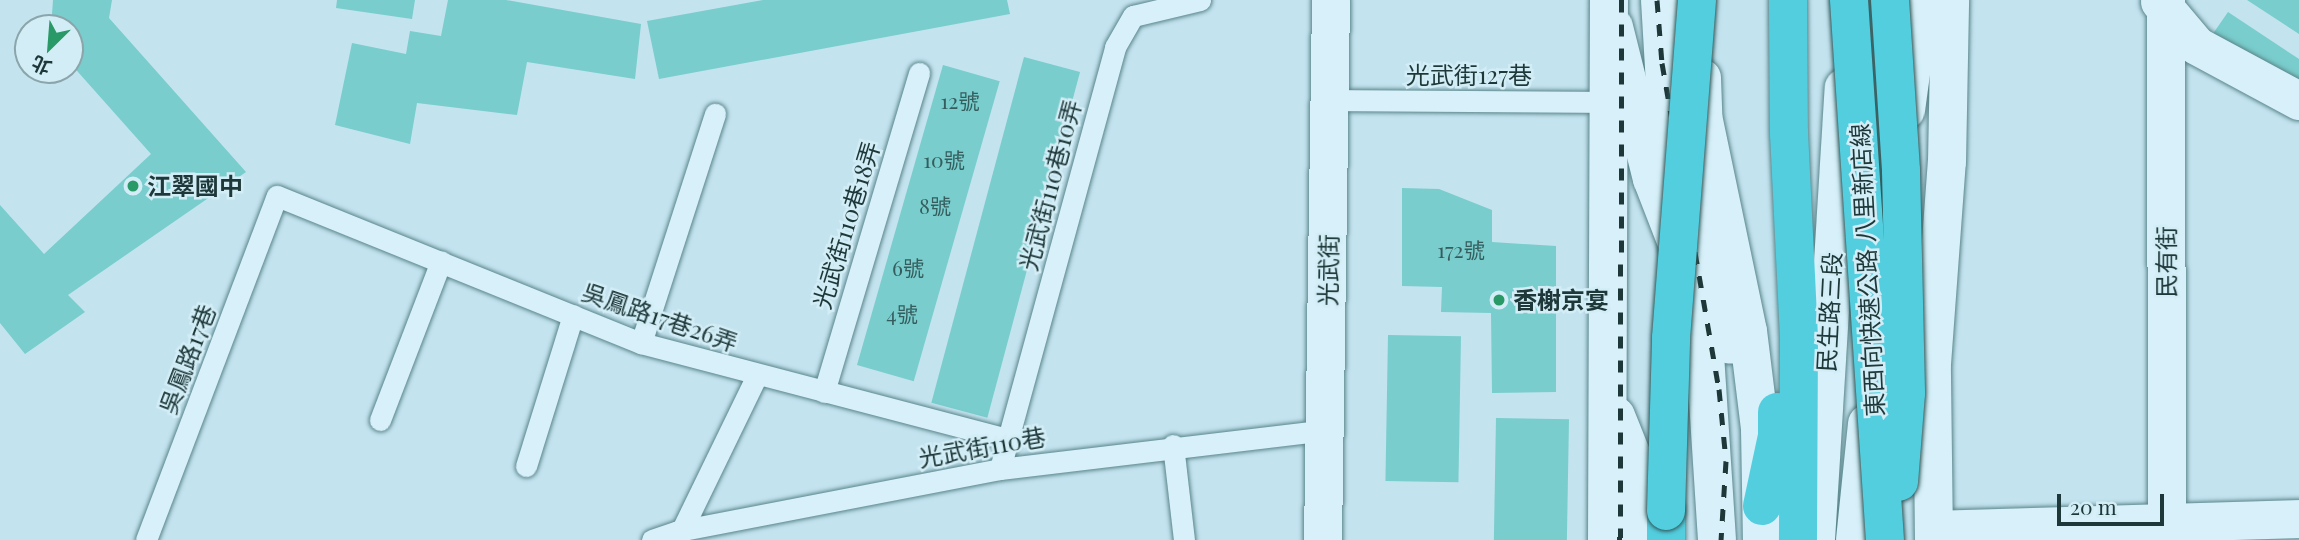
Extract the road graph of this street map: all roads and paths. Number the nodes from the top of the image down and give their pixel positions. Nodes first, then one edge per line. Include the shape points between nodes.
1 (1200, 0) edge
2 (1331, 0) edge
3 (1660, 0) edge
4 (1698, 0) edge
5 (1766, 0) edge
6 (1788, 0) edge
7 (1851, 0) edge
8 (1890, 0) edge
9 (1921, 0) edge
10 (1950, 0) edge
11 (2163, 3) edge
12 (1609, 4) edge
13 (919, 73) dead end
14 (1331, 100) junction
15 (1606, 102) junction
16 (2299, 102) edge
17 (715, 114) dead end
18 (277, 196) joint
19 (441, 261) junction
20 (573, 316) junction
21 (641, 343) junction
22 (756, 377) junction
23 (824, 392) junction
24 (1610, 401) junction
25 (380, 420) dead end
26 (1326, 430) junction
27 (1008, 439) junction
28 (1173, 445) junction
29 (526, 466) dead end
30 (1000, 469) junction
31 (2299, 519) edge
32 (1762, 523) edge
33 (2167, 523) junction
34 (1934, 535) edge
35 (677, 536) edge
36 (1331, 538) edge
37 (146, 540) edge
38 (652, 540) edge
39 (1184, 540) edge
40 (1607, 540) edge
41 (1640, 540) edge
42 (1666, 540) edge
43 (1717, 540) edge
44 (1798, 540) edge
45 (1816, 540) edge
46 (1855, 540) edge
47 (1885, 540) edge
48 (1894, 540) edge

1 - 27 lane, 光武街110巷10弄 via 1133,16 1115,47
2 - 14 street, 光武街
3 - 32 street via 1669,151 1730,342 1741,428
4 - 32 street via 1703,116 1748,331 1760,429
4 - 42 highway, bridge via 1671,338
5 - 32 highway via 1777,436
6 - 44 highway via 1789,146 1799,340
7 - 45 street, 民生路三段
7 - 47 highway, 東西向快速公路 八里新店線, bridge
8 - 48 highway, bridge via 1901,171 1906,393
9 - 46 street via 1883,275
10 - 34 street via 1947,162 1932,364
11 - 16 street via 2197,46
11 - 33 street, 民有街
12 - 15 street
12 - 43 street via 1652,179 1702,308
13 - 23 lane, 光武街110巷18弄
14 - 15 lane, 光武街127巷
14 - 26 street, 光武街
15 - 24 street
17 - 21 lane
18 - 19 lane, 吳鳳路17巷26弄
18 - 37 lane, 吳鳳路17巷
19 - 20 lane, 吳鳳路17巷26弄
19 - 25 lane
20 - 21 lane, 吳鳳路17巷26弄
20 - 29 lane
21 - 22 lane, 吳鳳路17巷26弄
22 - 23 lane, 吳鳳路17巷26弄
22 - 35 lane
23 - 27 lane, 吳鳳路17巷26弄
24 - 40 street
24 - 41 street via 1640,476
26 - 28 lane, 光武街110巷
26 - 36 street, 光武街
27 - 30 lane
28 - 30 lane, 光武街110巷
28 - 39 lane
30 - 35 lane, 光武街110巷
31 - 33 street
33 - 34 street
35 - 38 lane, 光武街110巷

